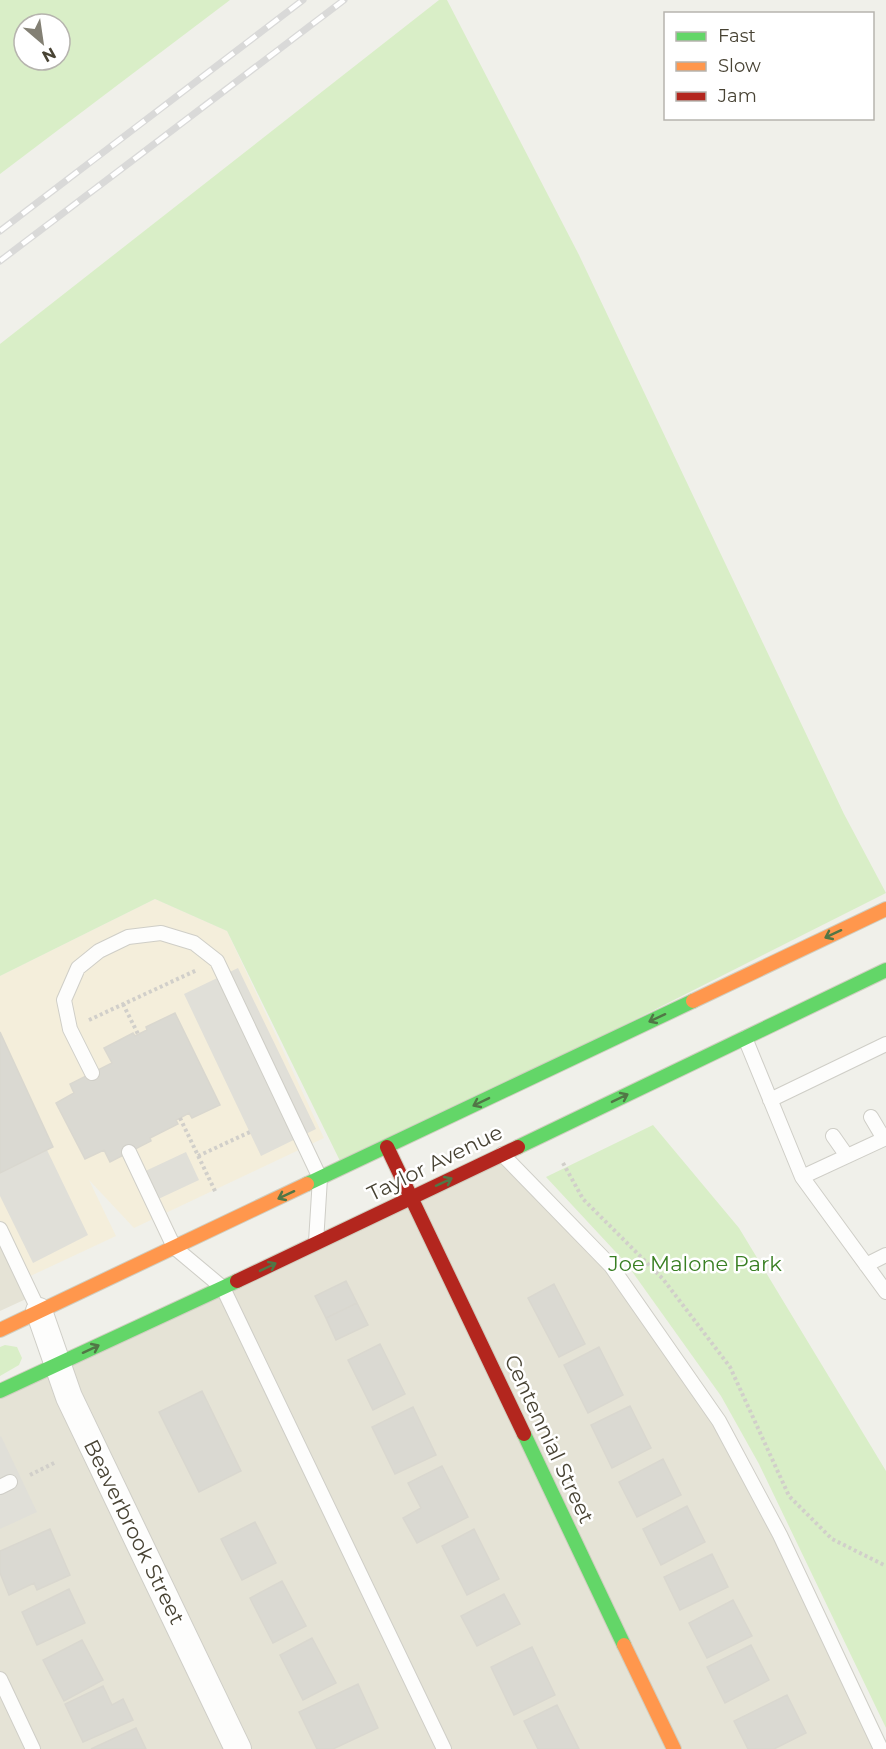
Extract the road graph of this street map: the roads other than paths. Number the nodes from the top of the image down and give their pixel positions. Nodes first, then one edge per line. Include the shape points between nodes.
1 (886, 909) edge
2 (886, 970) edge
3 (745, 1038) junction
4 (882, 1051) edge
5 (92, 1074) dead end
6 (770, 1100) junction
7 (871, 1118) dead end
8 (833, 1136) dead end
9 (885, 1138) edge
10 (387, 1146) junction
11 (129, 1152) dead end
12 (502, 1154) junction
13 (847, 1156) junction
14 (802, 1177) junction
15 (321, 1178) junction
16 (411, 1198) junction
17 (0, 1229) edge
18 (316, 1244) junction
19 (174, 1247) junction
20 (886, 1255) edge
21 (866, 1265) junction
22 (223, 1288) junction
23 (886, 1292) edge
24 (39, 1311) junction
25 (0, 1330) edge
26 (56, 1365) junction
27 (0, 1391) edge
28 (0, 1679) edge
29 (33, 1749) edge
30 (238, 1749) edge
31 (444, 1749) edge
32 (674, 1749) edge
33 (881, 1749) edge

1 -> 10 main road, Taylor Avenue
2 - 3 main road, Taylor Avenue
3 - 6 lane
12 -> 3 main road, Taylor Avenue
4 - 6 lane via 808,1090
5 - 15 lane via 70,1029 64,1000 78,968 99,951 128,937 161,933 194,943 217,961
6 - 14 lane
7 - 9 lane
8 - 13 lane
9 - 13 lane
10 - 15 main road, Taylor Avenue
10 - 16 main road, Centennial Street
11 - 19 lane
16 -> 12 main road, Taylor Avenue
12 - 33 lane via 611,1266 719,1421 780,1535
13 - 14 lane
14 - 21 lane
15 - 18 lane
15 -> 19 main road, Taylor Avenue
16 - 18 main road, Taylor Avenue
16 - 32 main road, Centennial Street
17 - 24 lane
22 -> 18 main road, Taylor Avenue
19 - 22 lane
19 - 24 main road, Taylor Avenue
20 - 21 lane
21 - 23 lane
26 -> 22 main road, Taylor Avenue
22 - 31 lane
24 - 25 main road, Taylor Avenue
24 - 26 street, Beaverbrook Street
26 - 27 main road, Taylor Avenue
26 - 30 street, Beaverbrook Street
28 - 29 lane

